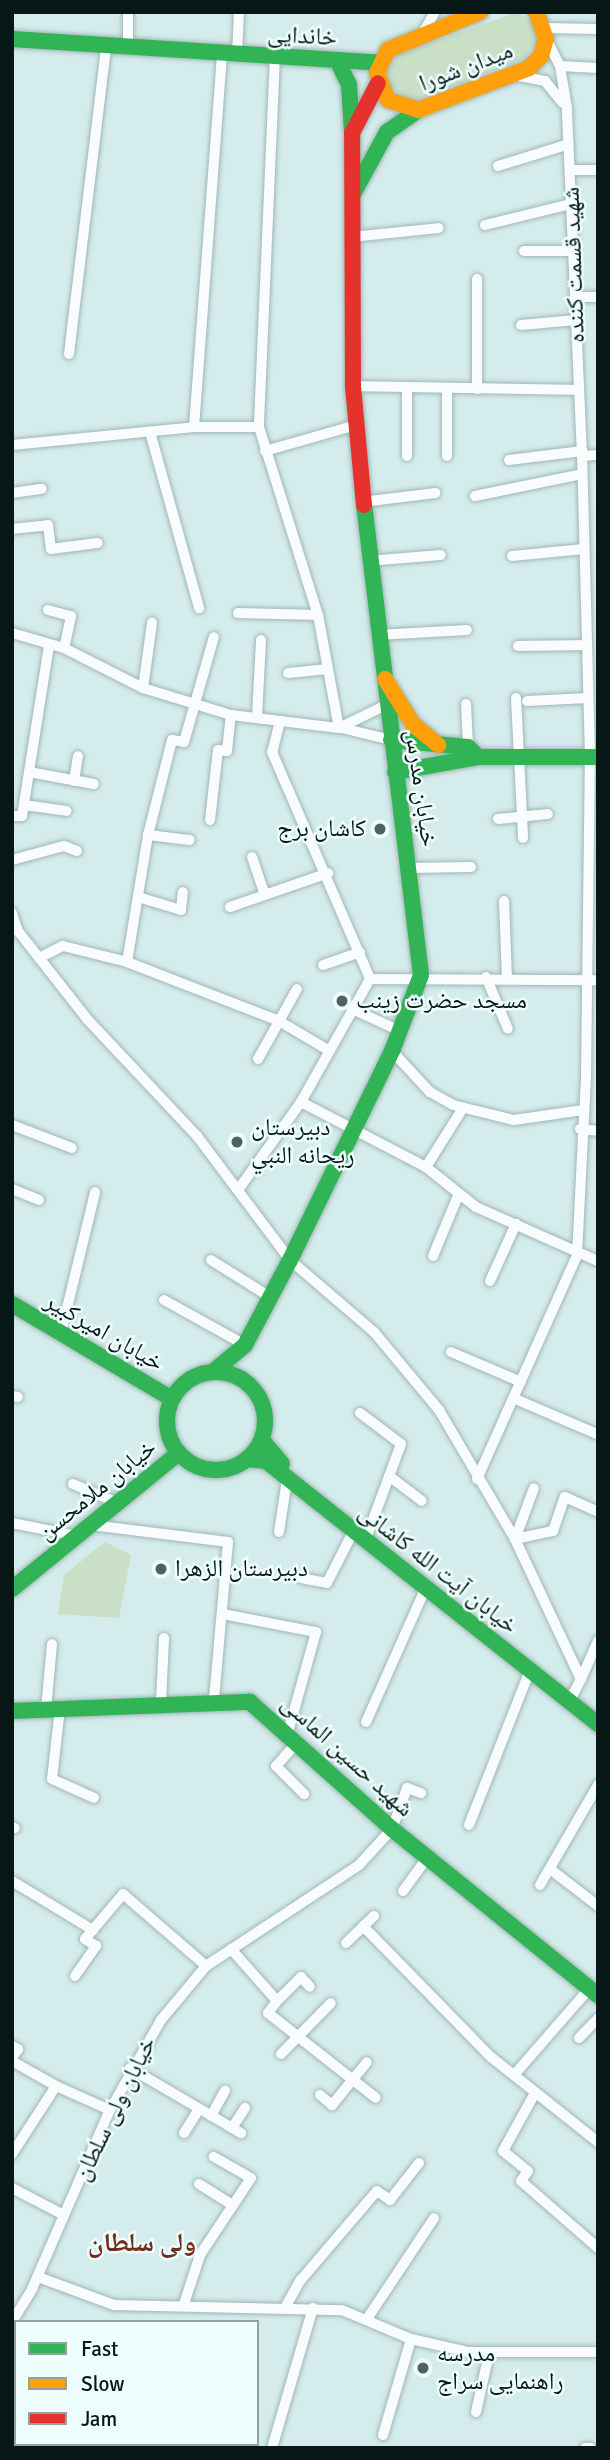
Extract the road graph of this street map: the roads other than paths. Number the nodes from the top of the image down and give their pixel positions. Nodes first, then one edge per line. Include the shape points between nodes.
1 (128, 12) edge
2 (239, 12) edge
3 (435, 12) edge
4 (536, 12) edge
5 (552, 12) edge
6 (475, 13) edge
7 (598, 29) edge
8 (546, 34) junction
9 (422, 35) junction
10 (12, 39) edge
11 (106, 47) junction
12 (128, 48) junction
13 (229, 55) junction
14 (275, 56) junction
15 (337, 60) junction
16 (380, 63) junction
17 (560, 66) junction
18 (598, 68) edge
19 (512, 75) junction
20 (378, 83) junction
21 (567, 108) junction
22 (418, 110) junction
23 (352, 133) junction
24 (569, 144) junction
25 (498, 166) dead end
26 (570, 170) junction
27 (598, 170) edge
28 (351, 199) junction
29 (571, 204) junction
30 (485, 225) dead end
31 (439, 228) dead end
32 (351, 237) junction
33 (524, 251) dead end
34 (573, 251) junction
35 (477, 279) dead end
36 (575, 297) junction
37 (598, 297) edge
38 (576, 320) junction
39 (521, 325) dead end
40 (69, 354) dead end
41 (353, 387) junction
42 (407, 388) junction
43 (477, 389) junction
44 (447, 390) junction
45 (579, 390) junction
46 (356, 425) junction
47 (194, 426) junction
48 (259, 427) junction
49 (150, 432) junction
50 (12, 445) edge
51 (265, 451) junction
52 (582, 454) junction
53 (598, 455) edge
54 (407, 456) dead end
55 (447, 456) dead end
56 (509, 460) dead end
57 (582, 474) junction
58 (43, 489) dead end
59 (435, 492) dead end
60 (12, 493) edge
61 (475, 496) dead end
62 (362, 502) junction
63 (583, 519) junction
64 (598, 519) edge
65 (12, 529) edge
66 (97, 543) dead end
67 (584, 549) junction
68 (441, 555) dead end
69 (512, 556) dead end
70 (368, 561) junction
71 (585, 586) junction
72 (598, 586) edge
73 (199, 608) dead end
74 (48, 610) dead end
75 (238, 613) dead end
76 (318, 615) junction
77 (152, 623) dead end
78 (467, 630) dead end
79 (12, 633) edge
80 (377, 635) junction
81 (214, 637) dead end
82 (261, 640) dead end
83 (49, 645) junction
84 (518, 646) dead end
85 (64, 649) junction
86 (591, 651) edge
87 (328, 669) junction
88 (288, 673) dead end
89 (382, 673) junction
90 (143, 688) junction
91 (466, 704) dead end
92 (592, 704) edge
93 (386, 705) junction
94 (197, 707) junction
95 (231, 715) junction
96 (257, 717) junction
97 (280, 721) junction
98 (339, 727) junction
99 (391, 740) junction
100 (438, 745) junction
101 (473, 752) junction
102 (78, 756) dead end
103 (594, 757) edge
104 (517, 758) junction
105 (29, 772) junction
106 (395, 772) junction
107 (74, 780) junction
108 (94, 784) dead end
109 (24, 805) junction
110 (67, 811) dead end
111 (548, 814) dead end
112 (12, 816) edge
113 (521, 817) junction
114 (498, 819) dead end
115 (210, 820) dead end
116 (148, 835) junction
117 (523, 838) dead end
118 (190, 840) dead end
119 (77, 851) dead end
120 (252, 857) dead end
121 (12, 860) edge
122 (471, 867) dead end
123 (409, 869) junction
124 (328, 873) junction
125 (183, 892) dead end
126 (265, 895) junction
127 (138, 897) junction
128 (504, 901) dead end
129 (230, 907) dead end
130 (12, 913) edge
131 (15, 933) edge
132 (360, 952) junction
133 (39, 958) junction
134 (127, 962) junction
135 (323, 965) dead end
136 (421, 975) junction
137 (485, 977) junction
138 (507, 978) junction
139 (370, 979) junction
140 (592, 981) edge
141 (297, 989) dead end
142 (352, 1009) junction
143 (279, 1021) junction
144 (508, 1029) dead end
145 (400, 1031) junction
146 (328, 1050) junction
147 (393, 1051) junction
148 (258, 1059) dead end
149 (586, 1076) junction
150 (598, 1077) edge
151 (301, 1102) junction
152 (463, 1108) junction
153 (583, 1110) junction
154 (12, 1125) edge
155 (355, 1129) junction
156 (580, 1129) junction
157 (598, 1131) edge
158 (72, 1148) dead end
159 (426, 1167) junction
160 (12, 1189) edge
161 (238, 1191) junction
162 (95, 1192) dead end
163 (458, 1196) junction
164 (39, 1200) dead end
165 (516, 1224) junction
166 (577, 1255) junction
167 (433, 1256) dead end
168 (211, 1259) dead end
169 (290, 1260) junction
170 (598, 1261) edge
171 (490, 1281) dead end
172 (270, 1297) junction
173 (164, 1300) dead end
174 (12, 1304) edge
175 (61, 1333) junction
176 (245, 1345) junction
177 (451, 1352) dead end
178 (214, 1371) junction
179 (243, 1379) junction
180 (521, 1382) junction
181 (513, 1398) junction
182 (172, 1399) junction
183 (360, 1413) dead end
184 (597, 1434) edge
185 (262, 1440) junction
186 (179, 1453) junction
187 (247, 1459) junction
188 (389, 1476) junction
189 (477, 1479) junction
190 (287, 1480) junction
191 (73, 1484) dead end
192 (534, 1488) dead end
193 (422, 1501) dead end
194 (118, 1503) junction
195 (598, 1512) edge
196 (12, 1523) edge
197 (91, 1525) junction
198 (279, 1532) dead end
199 (361, 1533) junction
200 (77, 1536) junction
201 (515, 1539) junction
202 (301, 1578) dead end
203 (426, 1587) junction
204 (12, 1589) edge
205 (223, 1614) junction
206 (164, 1638) dead end
207 (598, 1641) edge
208 (52, 1644) dead end
209 (530, 1670) junction
210 (581, 1679) junction
211 (572, 1697) junction
212 (214, 1699) junction
213 (161, 1702) junction
214 (53, 1709) junction
215 (12, 1711) edge
216 (598, 1716) edge
217 (366, 1722) dead end
218 (598, 1724) edge
219 (293, 1737) junction
220 (598, 1785) edge
221 (421, 1793) dead end
222 (304, 1794) dead end
223 (94, 1798) dead end
224 (470, 1825) dead end
225 (392, 1829) junction
226 (427, 1858) junction
227 (550, 1869) junction
228 (12, 1881) edge
229 (540, 1885) dead end
230 (402, 1891) dead end
231 (598, 1906) edge
232 (374, 1916) dead end
233 (363, 1926) junction
234 (93, 1930) junction
235 (346, 1943) dead end
236 (231, 1949) junction
237 (206, 1966) junction
238 (75, 1976) dead end
239 (310, 1987) dead end
240 (594, 1992) edge
241 (277, 2001) junction
242 (331, 2003) dead end
243 (598, 2018) edge
244 (298, 2037) junction
245 (579, 2038) dead end
246 (12, 2046) edge
247 (281, 2054) dead end
248 (12, 2059) edge
249 (367, 2062) dead end
250 (130, 2068) junction
251 (514, 2075) junction
252 (352, 2080) junction
253 (56, 2086) junction
254 (225, 2091) dead end
255 (536, 2093) junction
256 (320, 2095) dead end
257 (376, 2098) dead end
258 (245, 2108) dead end
259 (199, 2109) junction
260 (110, 2110) junction
261 (211, 2116) junction
262 (184, 2133) dead end
263 (598, 2143) edge
264 (12, 2154) edge
265 (214, 2157) dead end
266 (419, 2163) dead end
267 (199, 2184) dead end
268 (12, 2188) edge
269 (233, 2205) junction
270 (62, 2214) junction
271 (434, 2218) dead end
272 (598, 2248) edge
273 (38, 2277) junction
274 (190, 2306) junction
275 (286, 2306) junction
276 (313, 2308) junction
277 (367, 2319) junction
278 (14, 2320) edge
279 (191, 2320) edge
280 (411, 2339) junction
281 (598, 2352) edge
282 (489, 2354) junction
283 (476, 2412) dead end
284 (383, 2435) dead end
285 (272, 2448) edge
286 (585, 2448) edge
287 (591, 2448) edge

1 - 12 street
2 - 13 street
3 - 9 street
4 - 8 main road
5 - 8 main road, میدان شورا
6 - 9 main road, میدان شورا
7 - 8 street
8 - 17 street, شهید قسمت کننده
8 - 19 main road, میدان شورا via 536,63
9 - 16 main road, میدان شورا via 393,46
10 - 11 main road, خاندایی
11 - 12 main road, خاندایی
11 - 40 street
12 - 13 main road, خاندایی
13 - 14 main road, خاندایی
13 - 47 street
14 - 15 main road, خاندایی
14 - 48 street
15 - 16 main road, خاندایی
15 - 23 main road, خیابان مدرس via 349,85
16 - 20 main road, میدان شورا
17 - 18 street
17 - 21 street, شهید قسمت کننده
19 - 21 street via 545,80
19 - 22 main road, میدان شورا
20 - 22 main road, میدان شورا via 396,106
20 - 23 main road
21 - 24 street, شهید قسمت کننده
22 - 28 main road via 381,140
23 - 28 main road, خیابان مدرس
24 - 25 street
24 - 26 street, شهید قسمت کننده
26 - 27 street
26 - 29 street, شهید قسمت کننده
28 - 32 main road, خیابان مدرس
29 - 30 street
29 - 34 street, شهید قسمت کننده
31 - 32 street
32 - 41 main road, خیابان مدرس
33 - 34 street
34 - 36 street, شهید قسمت کننده
35 - 43 street
36 - 37 street
36 - 38 street, شهید قسمت کننده
38 - 39 street
38 - 45 street, شهید قسمت کننده
41 - 42 street
41 - 46 main road, خیابان مدرس
42 - 44 street
42 - 54 street
43 - 44 street
43 - 45 street
44 - 55 street
45 - 52 street, شهید قسمت کننده
46 - 51 street
46 - 62 main road, خیابان مدرس
47 - 48 street
47 - 49 street
48 - 51 street
49 - 50 street
49 - 73 street
51 - 76 street
52 - 53 street
52 - 56 street
52 - 57 street, شهید قسمت کننده
57 - 61 street
57 - 63 street, شهید قسمت کننده
58 - 60 street
59 - 62 street
62 - 70 main road, خیابان مدرس
63 - 64 street
63 - 67 street, شهید قسمت کننده
65 - 66 street via 48,525 51,549
67 - 69 street
67 - 71 street, شهید قسمت کننده
68 - 70 street
70 - 80 main road, خیابان مدرس
71 - 72 street
71 - 86 street, شهید قسمت کننده
74 - 85 street via 71,616
75 - 76 street
76 - 87 street
77 - 90 street
78 - 80 street
79 - 83 street
80 - 89 main road, خیابان مدرس
81 - 94 street
82 - 96 street
83 - 85 street
83 - 105 street
84 - 86 street
85 - 90 street
86 - 92 street, شهید قسمت کننده
87 - 88 street
87 - 98 street
89 - 93 main road, خیابان مدرس
89 - 100 main road via 413,724
90 - 94 street
91 - 101 street
92 - 103 street, شهید قسمت کننده
92 - 104 street via 521,699
93 - 98 street
93 - 99 main road, خیابان مدرس
94 - 95 street
94 - 116 street via 184,741 172,740
95 - 96 street
95 - 115 street via 227,751 218,750
96 - 97 street
97 - 98 street
97 - 124 street via 272,752
98 - 99 street
99 - 100 main road
99 - 106 main road, خیابان مدرس
100 - 101 main road
101 - 104 main road
101 - 106 main road
102 - 107 street
103 - 104 main road
103 - 140 street, شهید قسمت کننده
104 - 113 street
105 - 107 street
105 - 109 street
106 - 123 main road, خیابان مدرس
107 - 108 street
109 - 110 street
109 - 112 street via 22,816
111 - 113 street
113 - 114 street
113 - 117 street
116 - 118 street
116 - 127 street
119 - 121 street via 64,846
120 - 126 street
122 - 123 street
123 - 136 main road, خیابان مدرس
124 - 126 street
124 - 132 street
125 - 127 street via 181,910
126 - 129 street
127 - 134 street
128 - 138 street
130 - 131 street
131 - 133 street
132 - 135 street
132 - 139 street
133 - 134 street via 63,946
133 - 161 street
134 - 143 street
136 - 137 street
136 - 139 street
136 - 145 main road, خیابان مدرس
137 - 138 street
137 - 144 street
138 - 140 street
139 - 142 street
140 - 149 street, شهید قسمت کننده
141 - 143 street
142 - 145 street
142 - 146 street
143 - 146 street
143 - 148 street
145 - 147 main road, خیابان مدرس
146 - 151 street
147 - 152 street via 430,1092
147 - 155 main road, خیابان مدرس
149 - 150 street
149 - 153 street, شهید قسمت کننده
151 - 155 street
151 - 161 street
152 - 153 street via 514,1120
152 - 159 street
153 - 156 street, شهید قسمت کننده
154 - 158 street
155 - 159 street
155 - 169 main road, خیابان مدرس
156 - 157 street
156 - 166 street, شهید قسمت کننده
159 - 163 street
160 - 164 street
161 - 169 street
162 - 175 street
163 - 165 street
163 - 167 street
165 - 166 street
165 - 171 street
166 - 170 street
166 - 180 street
168 - 172 street
169 - 172 main road, خیابان مدرس
169 - 189 street via 409,1369
172 - 176 main road, خیابان مدرس
173 - 176 street
174 - 175 main road, خیابان امیرکبیر
175 - 182 main road, خیابان امیرکبیر
176 - 178 main road
176 - 179 main road
177 - 180 street
178 - 179 main road
178 - 182 main road via 189,1379
179 - 185 main road via 265,1411
180 - 181 street
181 - 184 street
181 - 189 street
182 - 186 main road via 168,1433
183 - 188 street via 401,1444
185 - 187 main road
185 - 199 main road, خیابان آیت الله کاشانی via 270,1454
186 - 187 main road via 217,1470
186 - 194 main road, خیابان ملامحسن
187 - 190 main road, خیابان آیت الله کاشانی via 265,1461
188 - 193 street
188 - 199 street
189 - 201 street
190 - 198 street
190 - 199 main road, خیابان آیت الله کاشانی
191 - 194 street
192 - 201 street
194 - 197 main road, خیابان ملامحسن
195 - 201 street via 565,1497 553,1531
196 - 200 street
197 - 200 main road, خیابان ملامحسن
197 - 205 street via 228,1542
199 - 202 street via 327,1583
199 - 203 main road, خیابان آیت الله کاشانی
199 - 211 main road, خیابان آیت الله کاشانی
200 - 204 main road, خیابان ملامحسن
201 - 210 street
203 - 209 main road, خیابان آیت الله کاشانی
203 - 217 street
205 - 212 street
205 - 219 street via 316,1632
206 - 213 street
207 - 210 street
208 - 214 street
209 - 218 main road, خیابان آیت الله کاشانی
209 - 224 street
210 - 211 street
211 - 216 main road, خیابان آیت الله کاشانی
212 - 213 main road, شهید حسین الماسی
212 - 219 main road, شهید حسین الماسی via 250,1702
213 - 214 main road, شهید حسین الماسی
214 - 215 main road, شهید حسین الماسی
214 - 223 street via 52,1779
219 - 222 street via 276,1766
219 - 225 main road, شهید حسین الماسی
220 - 227 street
221 - 225 street via 407,1788
225 - 226 main road, شهید حسین الماسی
225 - 236 street, خیابان ولی سلطان via 359,1865
226 - 230 street
226 - 240 main road, شهید حسین الماسی
227 - 229 street
227 - 231 street
228 - 234 street
232 - 233 street
233 - 235 street
233 - 251 street via 452,2020
234 - 237 street via 123,1894
234 - 238 street via 85,1939 96,1946
236 - 237 street, خیابان ولی سلطان
236 - 241 street
237 - 250 street, خیابان ولی سلطان via 161,2020
239 - 241 street via 300,1977
240 - 251 street
241 - 244 street via 268,2013
242 - 244 street
243 - 245 street
244 - 247 street
244 - 252 street
246 - 248 street via 18,2049
248 - 253 street
249 - 252 street
250 - 259 street
250 - 260 street, خیابان ولی سلطان
251 - 255 street
252 - 256 street via 332,2105
252 - 257 street
253 - 260 street
253 - 264 street
254 - 261 street
255 - 263 street
255 - 272 street via 503,2151 528,2171 521,2181
258 - 261 street via 237,2131
259 - 261 street
259 - 262 street
260 - 270 street, خیابان ولی سلطان
265 - 269 street via 251,2178
266 - 275 street via 390,2200 377,2192 300,2281
267 - 269 street
268 - 270 street
269 - 274 street via 200,2255
270 - 273 street, خیابان ولی سلطان
271 - 277 street
273 - 274 street via 114,2305
273 - 278 street, خیابان ولی سلطان
274 - 275 street
274 - 279 street
275 - 276 street
276 - 277 street
276 - 285 street
277 - 280 street
280 - 282 street
280 - 284 street
281 - 282 street
282 - 283 street
286 - 287 street

